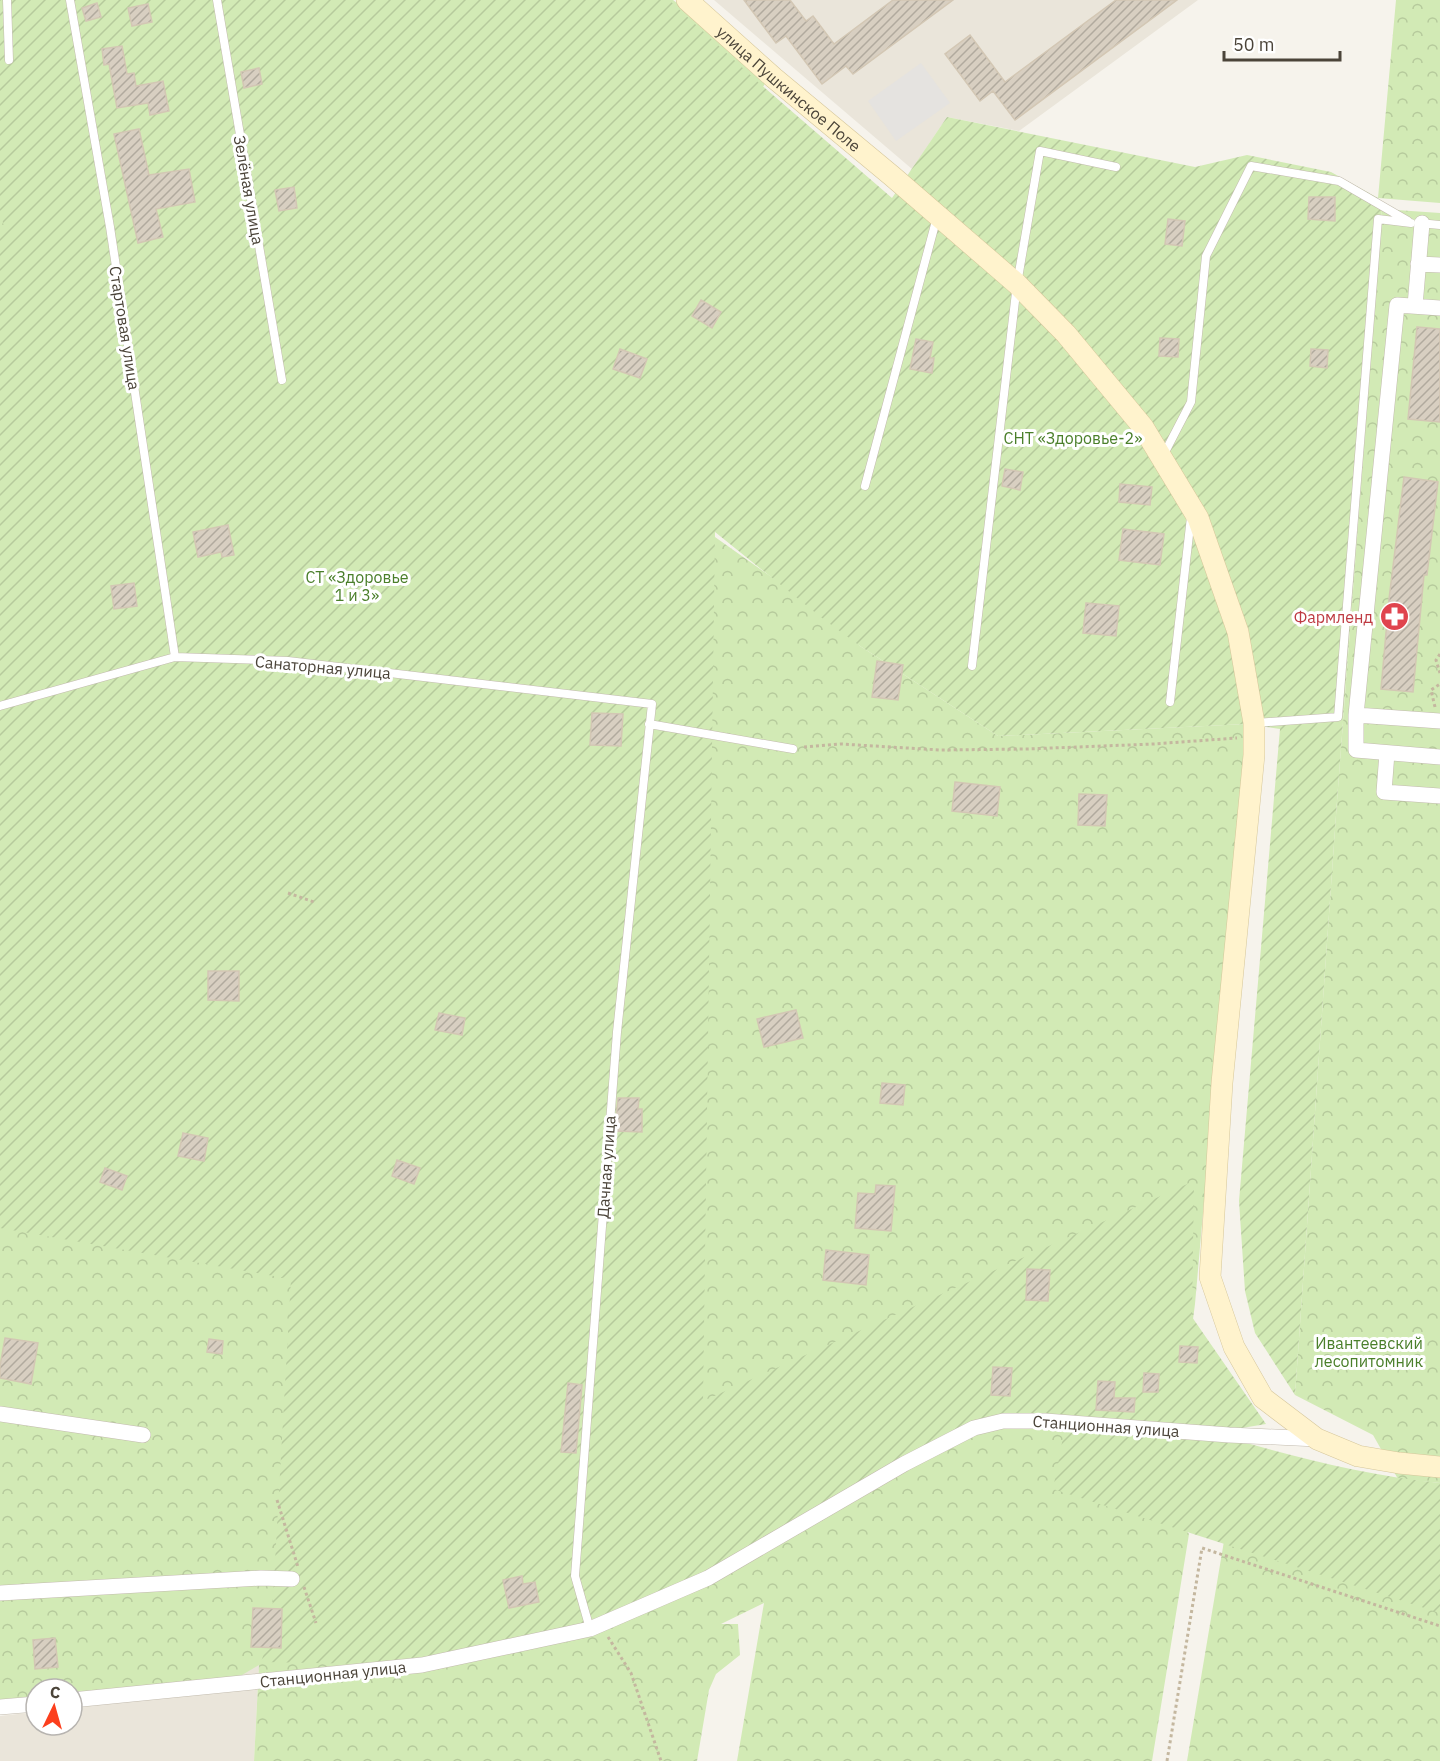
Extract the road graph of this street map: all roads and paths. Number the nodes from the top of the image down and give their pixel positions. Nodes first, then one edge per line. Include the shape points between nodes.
1 (7, 0) edge
2 (70, 0) edge
3 (217, 0) edge
4 (687, 0) edge
5 (9, 60) dead end
6 (1116, 167) dead end
7 (938, 216) junction
8 (1417, 223) junction
9 (1440, 225) edge
10 (1418, 264) junction
11 (1440, 265) edge
12 (1017, 284) junction
13 (1415, 306) junction
14 (1440, 308) edge
15 (282, 380) dead end
16 (1162, 457) junction
17 (865, 486) dead end
18 (1192, 507) junction
19 (1440, 654) edge
20 (175, 657) junction
21 (972, 666) dead end
22 (1440, 673) edge
23 (1440, 684) edge
24 (1170, 702) dead end
25 (652, 704) joint
26 (0, 706) edge
27 (1356, 714) junction
28 (1439, 721) edge
29 (1254, 723) junction
30 (650, 724) junction
31 (793, 748) joint
32 (1387, 753) junction
33 (1440, 757) edge
34 (1440, 796) edge
35 (288, 893) dead end
36 (314, 902) dead end
37 (0, 1414) edge
38 (143, 1435) dead end
39 (1317, 1439) junction
40 (1440, 1467) edge
41 (277, 1500) dead end
42 (297, 1575) junction
43 (0, 1593) edge
44 (315, 1623) dead end
45 (1440, 1626) edge
46 (590, 1629) junction
47 (84, 1699) edge
48 (24, 1705) edge
49 (0, 1707) edge
50 (661, 1761) edge
51 (1167, 1761) edge

1 - 5 lane
2 - 20 lane, Стартовая улица via 110,227
3 - 15 lane, Зелёная улица
4 - 7 main road, улица Пушкинское Поле
6 - 12 lane via 1040,151
7 - 12 main road, улица Пушкинское Поле
7 - 17 lane
8 - 9 lane
8 - 10 street
8 - 16 lane via 1339,182 1251,166 1206,256 1191,402
8 - 29 lane via 1378,219 1338,717
10 - 11 street
10 - 13 street
12 - 16 main road, улица Пушкинское Поле via 1066,334 1143,427
12 - 21 lane
13 - 14 street
13 - 27 street via 1397,305
16 - 18 main road, улица Пушкинское Поле
18 - 24 lane
18 - 29 main road, улица Пушкинское Поле via 1238,632
19 - 22 path via 1436,660
20 - 25 lane, Санаторная улица via 288,661
20 - 26 lane, Санаторная улица
23 - 28 path via 1431,690
25 - 30 lane, Дачная улица
27 - 28 street
27 - 32 street via 1356,750
29 - 31 path via 1244,737 1153,744 940,750 840,744
29 - 39 main road, улица Пушкинское Поле via 1222,1083 1210,1277 1234,1347 1263,1398
30 - 31 lane
30 - 46 lane, Дачная улица via 617,1032 575,1576
32 - 33 street
32 - 34 street via 1384,792
35 - 36 path
37 - 38 street
39 - 40 main road, улица Пушкинское Поле via 1358,1456
39 - 46 street, Станционная улица via 1045,1422 1003,1421 974,1428 904,1464 708,1578
41 - 42 path
42 - 43 street
42 - 44 path
45 - 51 path via 1202,1548
46 - 47 street, Станционная улица via 422,1665
46 - 50 path via 608,1637 631,1672
48 - 49 street

